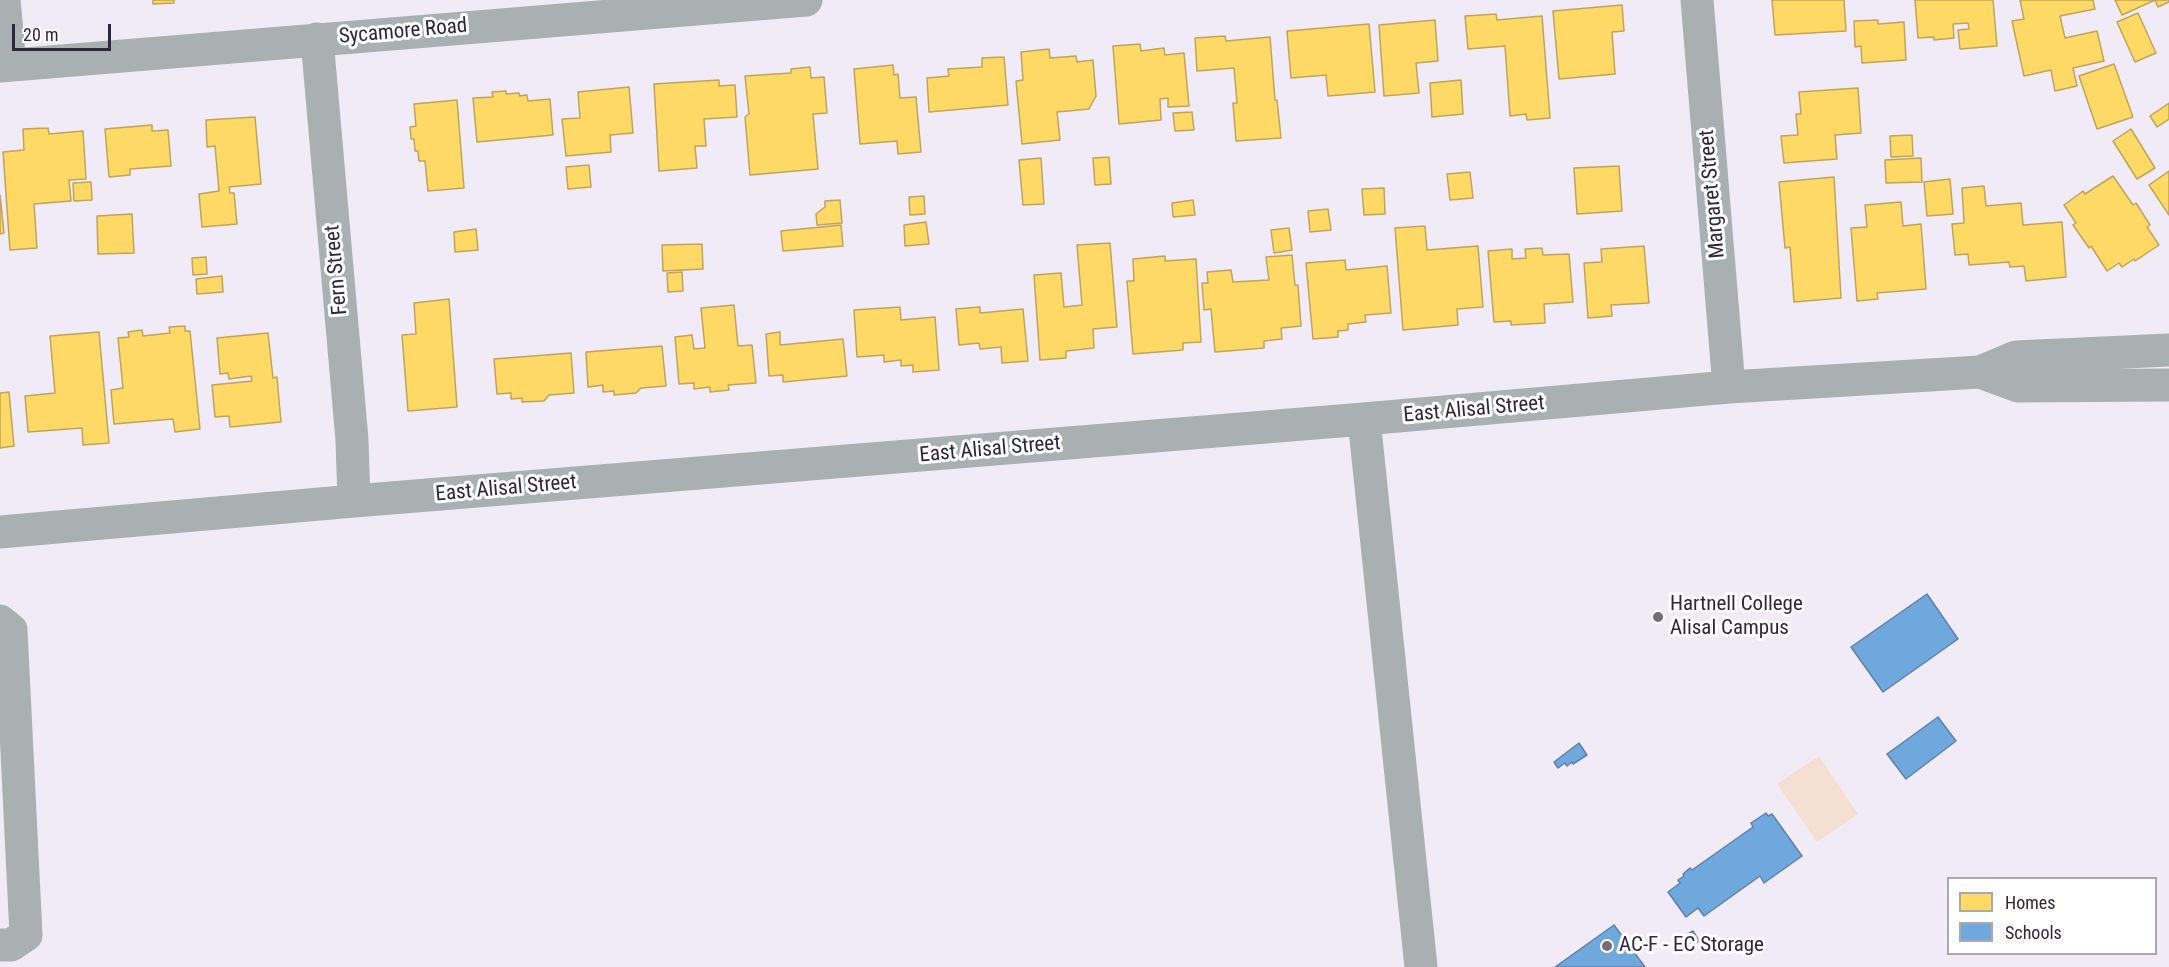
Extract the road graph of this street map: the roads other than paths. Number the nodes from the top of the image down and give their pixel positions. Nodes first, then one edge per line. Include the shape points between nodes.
1 (4, 0) edge
2 (806, 0) edge
3 (1697, 0) edge
4 (317, 39) junction
5 (5, 65) edge
6 (2165, 346) edge
7 (1980, 372) junction
8 (2169, 385) edge
9 (1729, 387) junction
10 (1364, 419) junction
11 (354, 501) junction
12 (0, 532) edge
13 (0, 621) edge
14 (0, 945) edge
15 (1421, 967) edge

1 - 5 street
2 - 4 street, Sycamore Road
3 - 9 street, Margaret Street
4 - 5 street, Sycamore Road
4 - 11 street, Fern Street
6 - 7 street, East Alisal Street via 2016,357
7 - 8 street, East Alisal Street via 2018,386
7 - 9 street, East Alisal Street
9 - 10 street, East Alisal Street
10 - 11 street, East Alisal Street
10 - 15 street
11 - 12 street, East Alisal Street
13 - 14 street via 12,630 26,935 11,945

